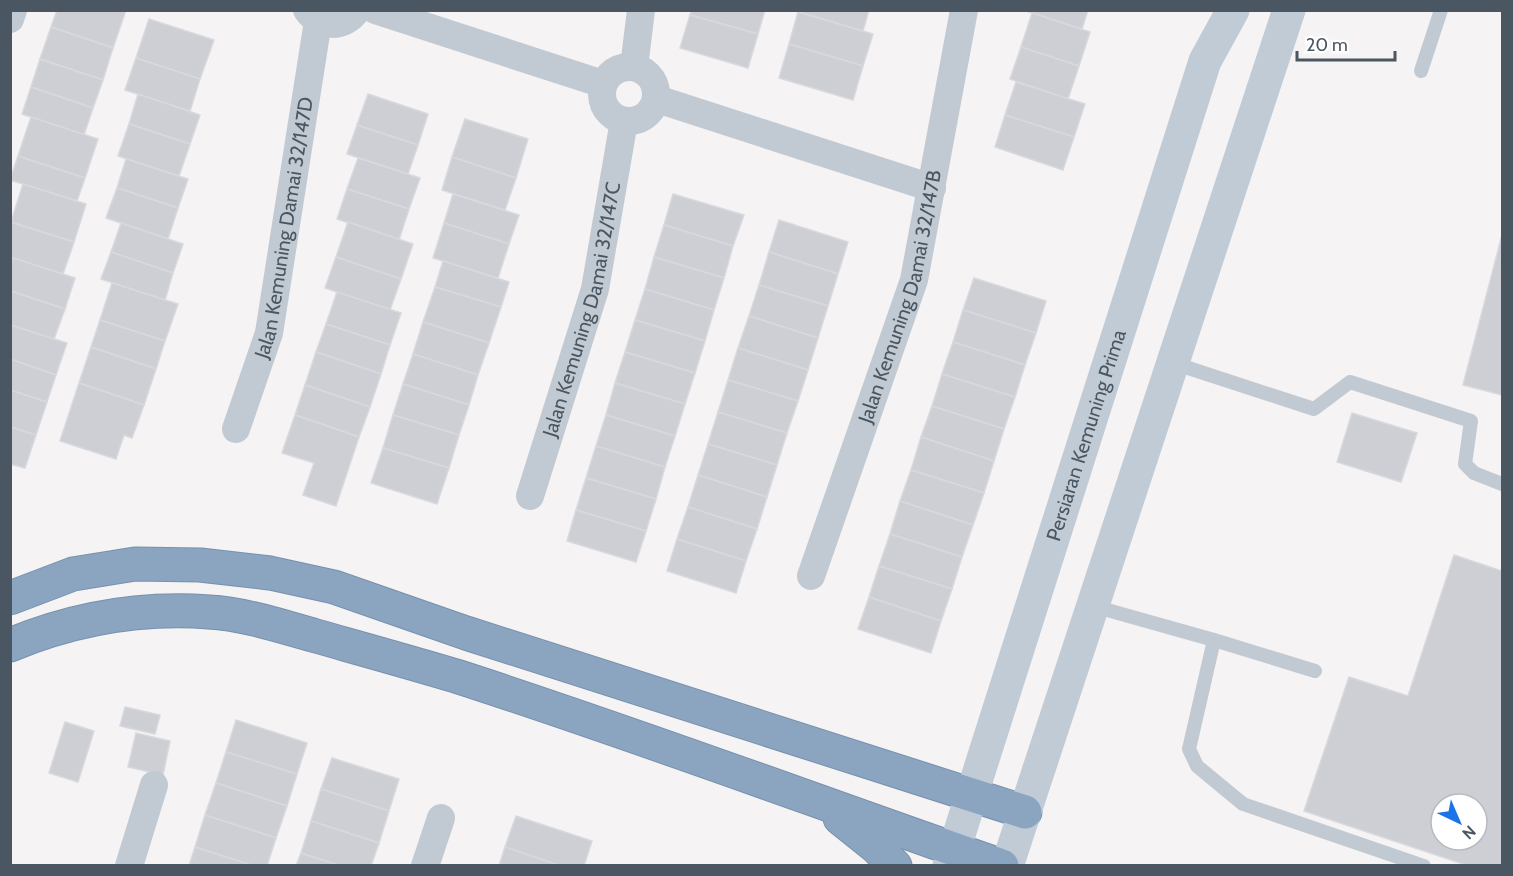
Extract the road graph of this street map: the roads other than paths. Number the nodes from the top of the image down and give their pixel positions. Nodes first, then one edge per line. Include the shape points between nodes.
1 (13, 10) edge
2 (357, 10) edge
3 (375, 10) edge
4 (641, 10) edge
5 (964, 10) edge
6 (1227, 10) edge
7 (1233, 10) edge
8 (1289, 10) edge
9 (1441, 10) edge
10 (313, 16) edge
11 (10, 19) edge
12 (1205, 61) junction
13 (634, 67) junction
14 (1421, 71) dead end
15 (603, 84) junction
16 (657, 99) junction
17 (624, 121) junction
18 (932, 188) junction
19 (1173, 363) junction
20 (236, 429) dead end
21 (1503, 484) edge
22 (530, 496) dead end
23 (811, 576) dead end
24 (10, 598) edge
25 (1093, 606) junction
26 (1214, 640) junction
27 (10, 645) edge
28 (1315, 671) dead end
29 (154, 785) dead end
30 (972, 795) junction
31 (820, 802) junction
32 (1025, 812) junction
33 (441, 818) dead end
34 (952, 857) edge
35 (129, 866) edge
36 (425, 866) edge
37 (895, 866) edge
38 (1002, 866) edge
39 (1007, 866) edge
40 (1424, 866) edge

1 - 11 street
2 - 10 street via 335,25
3 - 15 street
4 - 13 street
5 - 18 street, Jalan Kemuning Damai 32/147B
6 - 12 street
7 - 12 street, Persiaran Kemuning Prima
8 - 19 street
9 - 14 lane
10 - 20 street, Jalan Kemuning Damai 32/147D via 269,333
12 - 30 street, Persiaran Kemuning Prima
13 - 15 street via 615,70
13 - 16 street via 652,78
15 - 17 street via 603,103 615,118
16 - 17 street via 644,117
16 - 18 street
17 - 22 street, Jalan Kemuning Damai 32/147C via 595,289
18 - 23 street, Jalan Kemuning Damai 32/147B via 914,280
19 - 21 lane via 1314,409 1350,382 1471,421 1466,464 1474,473
19 - 25 street
24 - 30 highway via 73,574 135,564 200,565 270,573 334,587
25 - 26 lane
25 - 32 street
26 - 28 lane
26 - 40 lane via 1189,749 1197,766 1243,804
27 - 31 highway via 41,632 126,614 209,612 251,618 515,695
29 - 35 street
30 - 32 highway
30 - 34 street, Persiaran Kemuning Prima
31 - 34 highway
31 - 37 highway
32 - 39 street
33 - 36 street
34 - 38 highway

